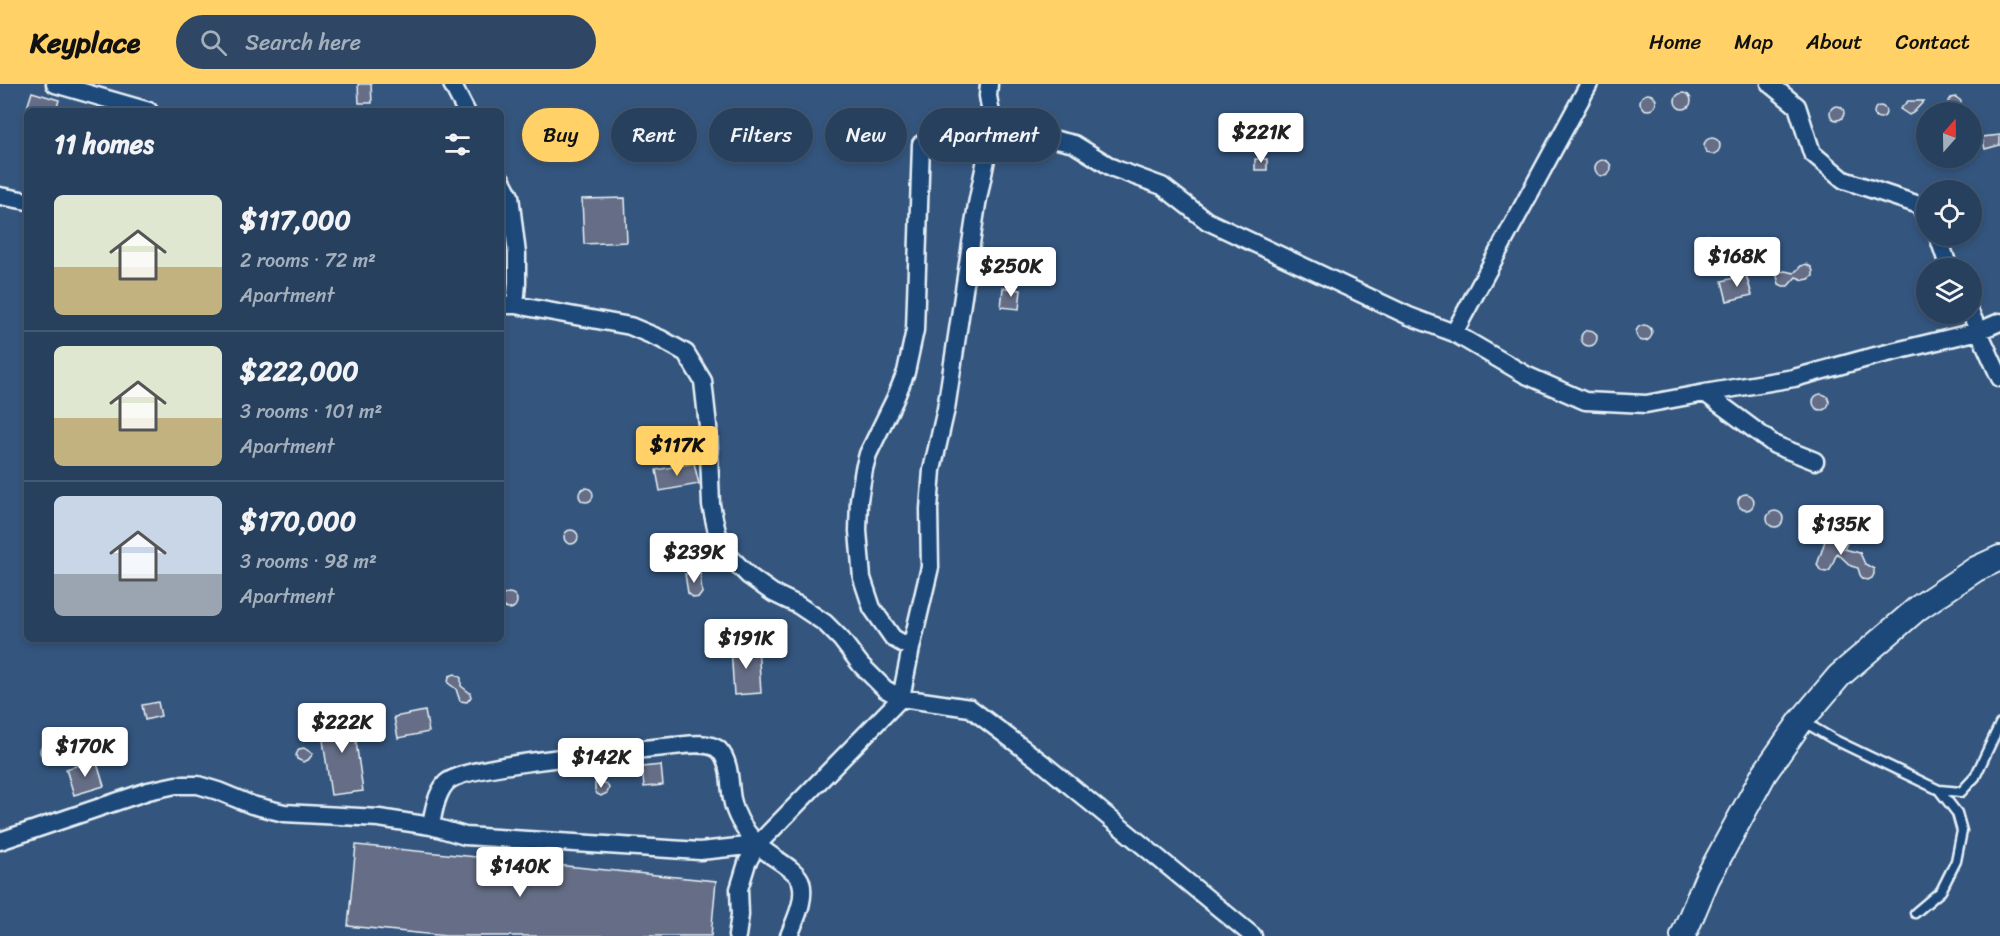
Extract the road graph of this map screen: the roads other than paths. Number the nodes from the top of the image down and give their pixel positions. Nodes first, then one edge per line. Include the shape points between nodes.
1 (55, 84) edge
2 (452, 84) edge
3 (989, 84) edge
4 (1589, 84) edge
5 (1770, 84) edge
6 (90, 89) edge
7 (142, 108) edge
8 (464, 108) edge
9 (990, 108) edge
10 (1060, 141) edge
11 (920, 162) edge
12 (986, 162) edge
13 (0, 196) edge
14 (505, 196) edge
15 (24, 200) edge
16 (1916, 204) edge
17 (508, 305) edge
18 (2000, 322) edge
19 (1976, 324) edge
20 (1979, 331) junction
21 (1454, 333) junction
22 (2000, 378) edge
23 (1705, 393) junction
24 (1815, 461) dead end
25 (2000, 558) edge
26 (911, 648) junction
27 (901, 698) junction
28 (1801, 721) junction
29 (2000, 724) edge
30 (1939, 790) junction
31 (431, 826) junction
32 (0, 841) edge
33 (757, 844) junction
34 (1915, 913) dead end
35 (737, 936) edge
36 (789, 936) edge
37 (1253, 936) edge
38 (1683, 936) edge

1 - 6 street
2 - 8 street
3 - 9 street
4 - 21 street
5 - 16 street via 1797,106 1812,153 1844,180
6 - 7 street
10 - 21 street via 1074,144 1113,168 1162,186 1207,221 1409,316
11 - 26 street via 915,330 906,372 868,454 859,500 858,531 862,578 872,608 893,638
12 - 26 street via 946,409 932,470 930,567
13 - 15 street
14 - 17 street via 517,254 517,284
17 - 27 street via 630,326 686,353 702,381 711,505 727,554 773,593 825,623 885,689
18 - 20 street
19 - 20 street
20 - 22 street
20 - 23 street via 1794,378
21 - 23 street via 1526,375 1585,400 1646,404
23 - 24 street via 1775,445
25 - 28 main road via 1976,569 1918,608 1839,676
26 - 27 street
27 - 33 street
27 - 37 street via 970,708
28 - 30 lane
28 - 38 main road via 1764,774 1707,879
29 - 30 lane via 1975,777 1960,792
30 - 34 lane via 1957,813 1962,831 1956,861 1941,891
31 - 32 street via 379,818 284,813 198,785 176,785
31 - 33 street via 465,836 644,848 700,851
31 - 33 street via 440,793 454,777 517,764 698,744 713,747 726,762 739,819
33 - 35 street via 739,889
33 - 36 street via 801,881 802,897

